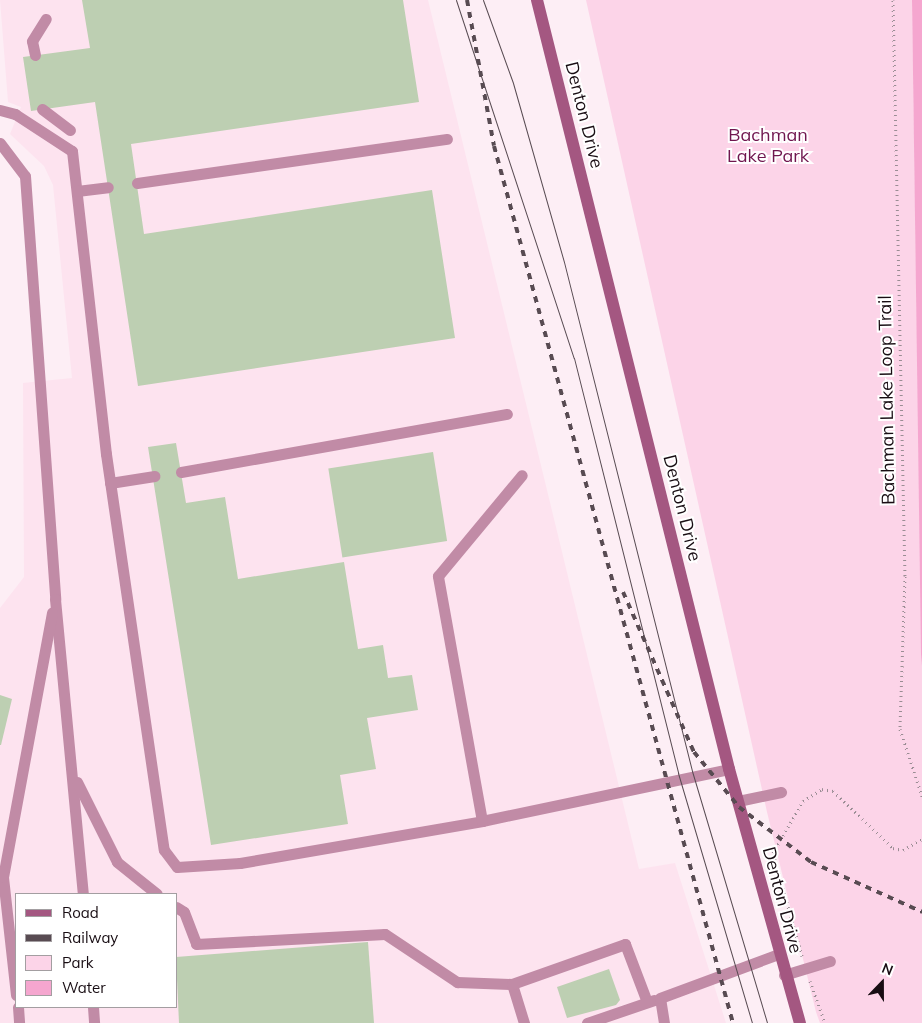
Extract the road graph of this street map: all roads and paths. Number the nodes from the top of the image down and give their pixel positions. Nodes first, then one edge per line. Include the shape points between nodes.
1 (537, 0) edge
2 (894, 0) edge
3 (46, 18) dead end
4 (35, 55) dead end
5 (42, 109) dead end
6 (0, 110) edge
7 (70, 130) dead end
8 (447, 139) dead end
9 (0, 144) edge
10 (137, 183) dead end
11 (108, 187) dead end
12 (77, 192) junction
13 (507, 414) dead end
14 (181, 472) dead end
15 (522, 475) dead end
16 (154, 476) dead end
17 (110, 483) junction
18 (55, 599) junction
19 (728, 769) junction
20 (74, 776) junction
21 (781, 792) dead end
22 (922, 796) edge
23 (738, 801) junction
24 (482, 820) junction
25 (922, 839) edge
26 (83, 893) edge
27 (156, 893) edge
28 (178, 909) edge
29 (778, 954) junction
30 (830, 961) dead end
31 (806, 968) junction
32 (784, 975) junction
33 (512, 984) junction
34 (15, 986) edge
35 (660, 998) junction
36 (647, 1002) junction
37 (18, 1008) edge
38 (92, 1008) edge
39 (20, 1023) edge
40 (94, 1023) edge
41 (524, 1023) edge
42 (587, 1023) edge
43 (664, 1023) edge
44 (800, 1023) edge
45 (825, 1023) edge

1 - 19 main road, Denton Drive
2 - 22 path, Bachman Lake Loop Trail via 905,576 900,729
3 - 4 lane via 32,41
5 - 7 lane
6 - 12 lane via 15,114 72,151
8 - 10 lane
9 - 18 lane via 25,176
11 - 12 lane
12 - 17 lane
13 - 14 lane
15 - 24 lane via 438,576
16 - 17 lane
17 - 24 lane via 164,850 177,867 240,863
18 - 20 lane
18 - 34 lane via 3,877
19 - 23 main road, Denton Drive
19 - 24 lane
20 - 26 lane
20 - 27 lane via 118,862
21 - 23 lane
23 - 29 main road, Denton Drive
25 - 31 path via 903,850 892,848 833,791 822,789 803,801 773,853
28 - 33 lane via 184,912 196,944 385,934 457,982
29 - 32 main road, Denton Drive
29 - 35 lane
30 - 31 lane
31 - 32 lane
31 - 45 path
32 - 44 main road, Denton Drive
33 - 36 lane via 625,944
33 - 41 lane
35 - 36 lane
35 - 43 lane
36 - 42 lane
37 - 39 lane
38 - 40 lane

